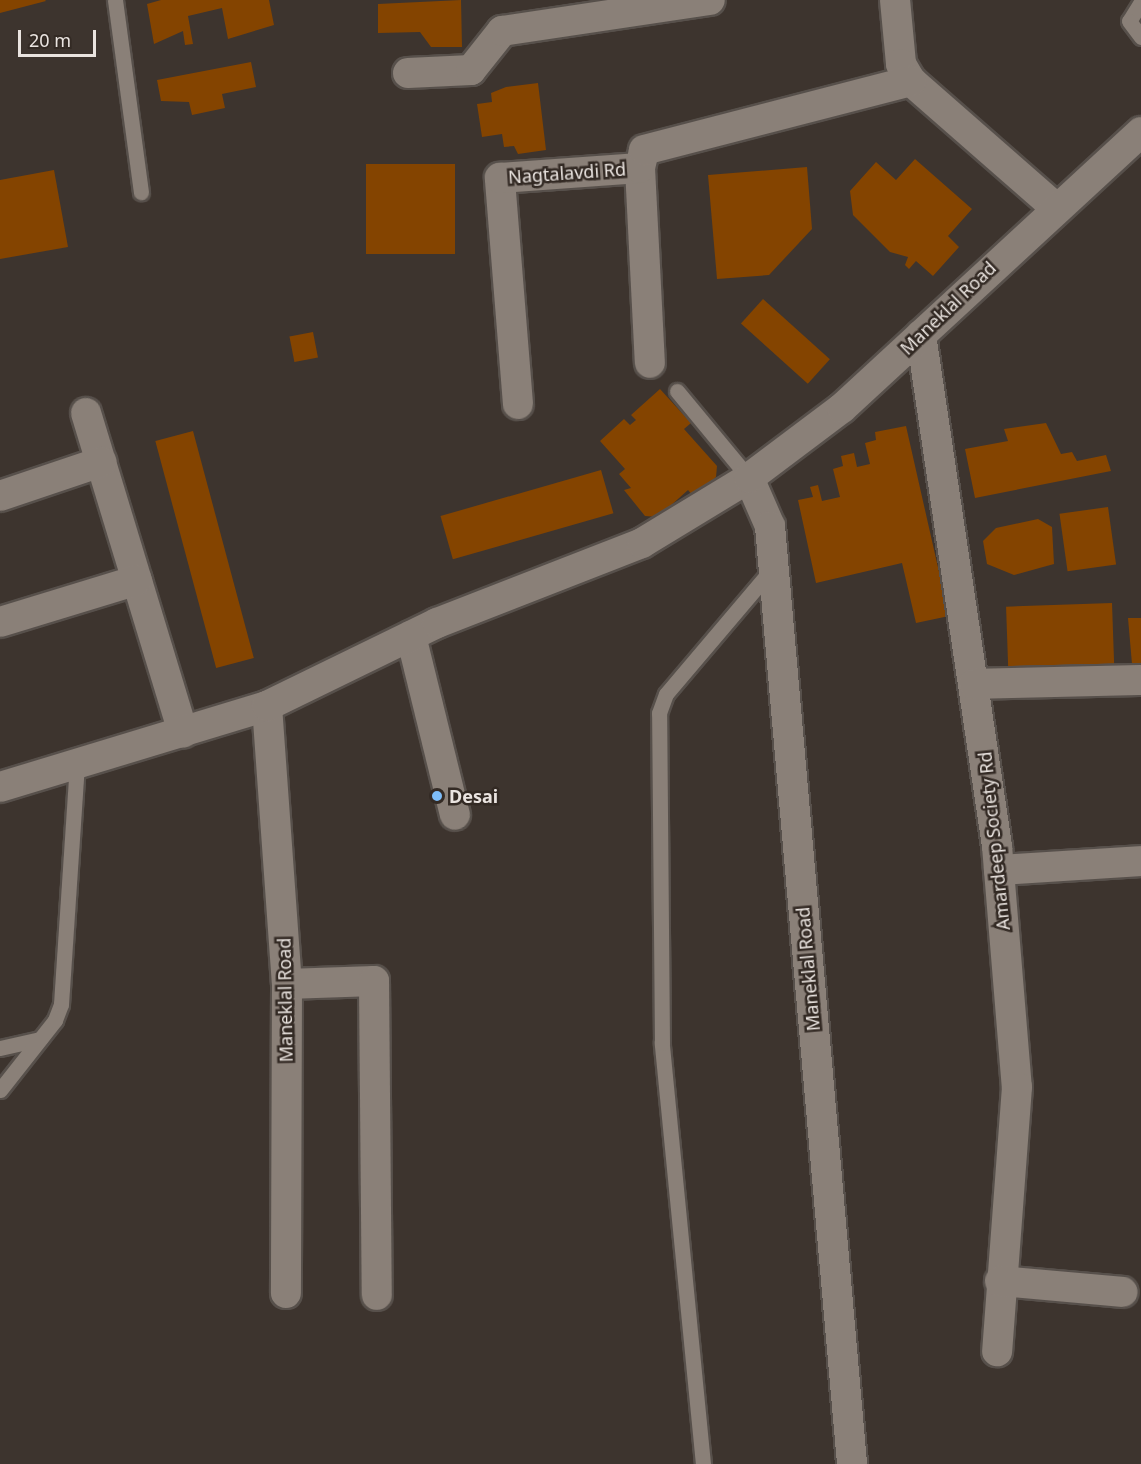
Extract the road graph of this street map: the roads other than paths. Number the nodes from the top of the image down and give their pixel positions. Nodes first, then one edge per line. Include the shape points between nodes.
1 (115, 0) edge
2 (710, 0) edge
3 (895, 0) edge
4 (1141, 2) edge
5 (1141, 37) edge
6 (408, 73) dead end
7 (911, 81) junction
8 (1141, 132) edge
9 (640, 168) junction
10 (141, 192) dead end
11 (1055, 207) junction
12 (921, 335) junction
13 (650, 363) dead end
14 (677, 392) dead end
15 (518, 404) dead end
16 (86, 413) dead end
17 (101, 462) junction
18 (749, 478) junction
19 (0, 496) edge
20 (773, 568) junction
21 (137, 580) junction
22 (0, 622) edge
23 (411, 636) junction
24 (1141, 680) edge
25 (974, 684) junction
26 (267, 706) junction
27 (183, 733) junction
28 (77, 764) junction
29 (1, 782) edge
30 (455, 815) dead end
31 (1141, 861) edge
32 (999, 870) junction
33 (287, 984) junction
34 (40, 1040) junction
35 (0, 1047) edge
36 (0, 1090) edge
37 (1000, 1281) junction
38 (1123, 1292) dead end
39 (286, 1293) dead end
40 (377, 1295) dead end
41 (997, 1351) dead end
42 (703, 1464) edge
43 (852, 1464) edge

1 - 10 lane
2 - 6 street via 502,31 471,70
3 - 7 street via 901,64
4 - 5 lane via 1129,21
7 - 9 street, Nagtalavdi Rd via 644,150
7 - 11 street
8 - 11 street, Maneklal Road
9 - 13 street
9 - 15 street, Nagtalavdi Rd via 500,178
11 - 12 street, Maneklal Road
12 - 18 street, Maneklal Road via 842,408
12 - 25 street, Amardeep Society Rd
14 - 18 lane
16 - 17 street
17 - 19 street
17 - 21 street
18 - 20 street, Maneklal Road via 770,526
18 - 23 street, Maneklal Road via 642,543
20 - 42 lane via 666,694 659,713 662,1043
20 - 43 street, Maneklal Road
21 - 22 street
21 - 27 street
23 - 26 street, Maneklal Road
23 - 30 street
24 - 25 street
25 - 32 street, Amardeep Society Rd
26 - 27 street, Maneklal Road
26 - 33 street, Maneklal Road
27 - 28 street, Maneklal Road
28 - 29 street, Maneklal Road
28 - 34 lane via 61,1004
31 - 32 street
32 - 37 street, Amardeep Society Rd via 1017,1087
33 - 39 street, Maneklal Road
33 - 40 street via 374,981
34 - 35 lane
34 - 36 lane
37 - 38 street
37 - 41 street, Amardeep Society Rd

